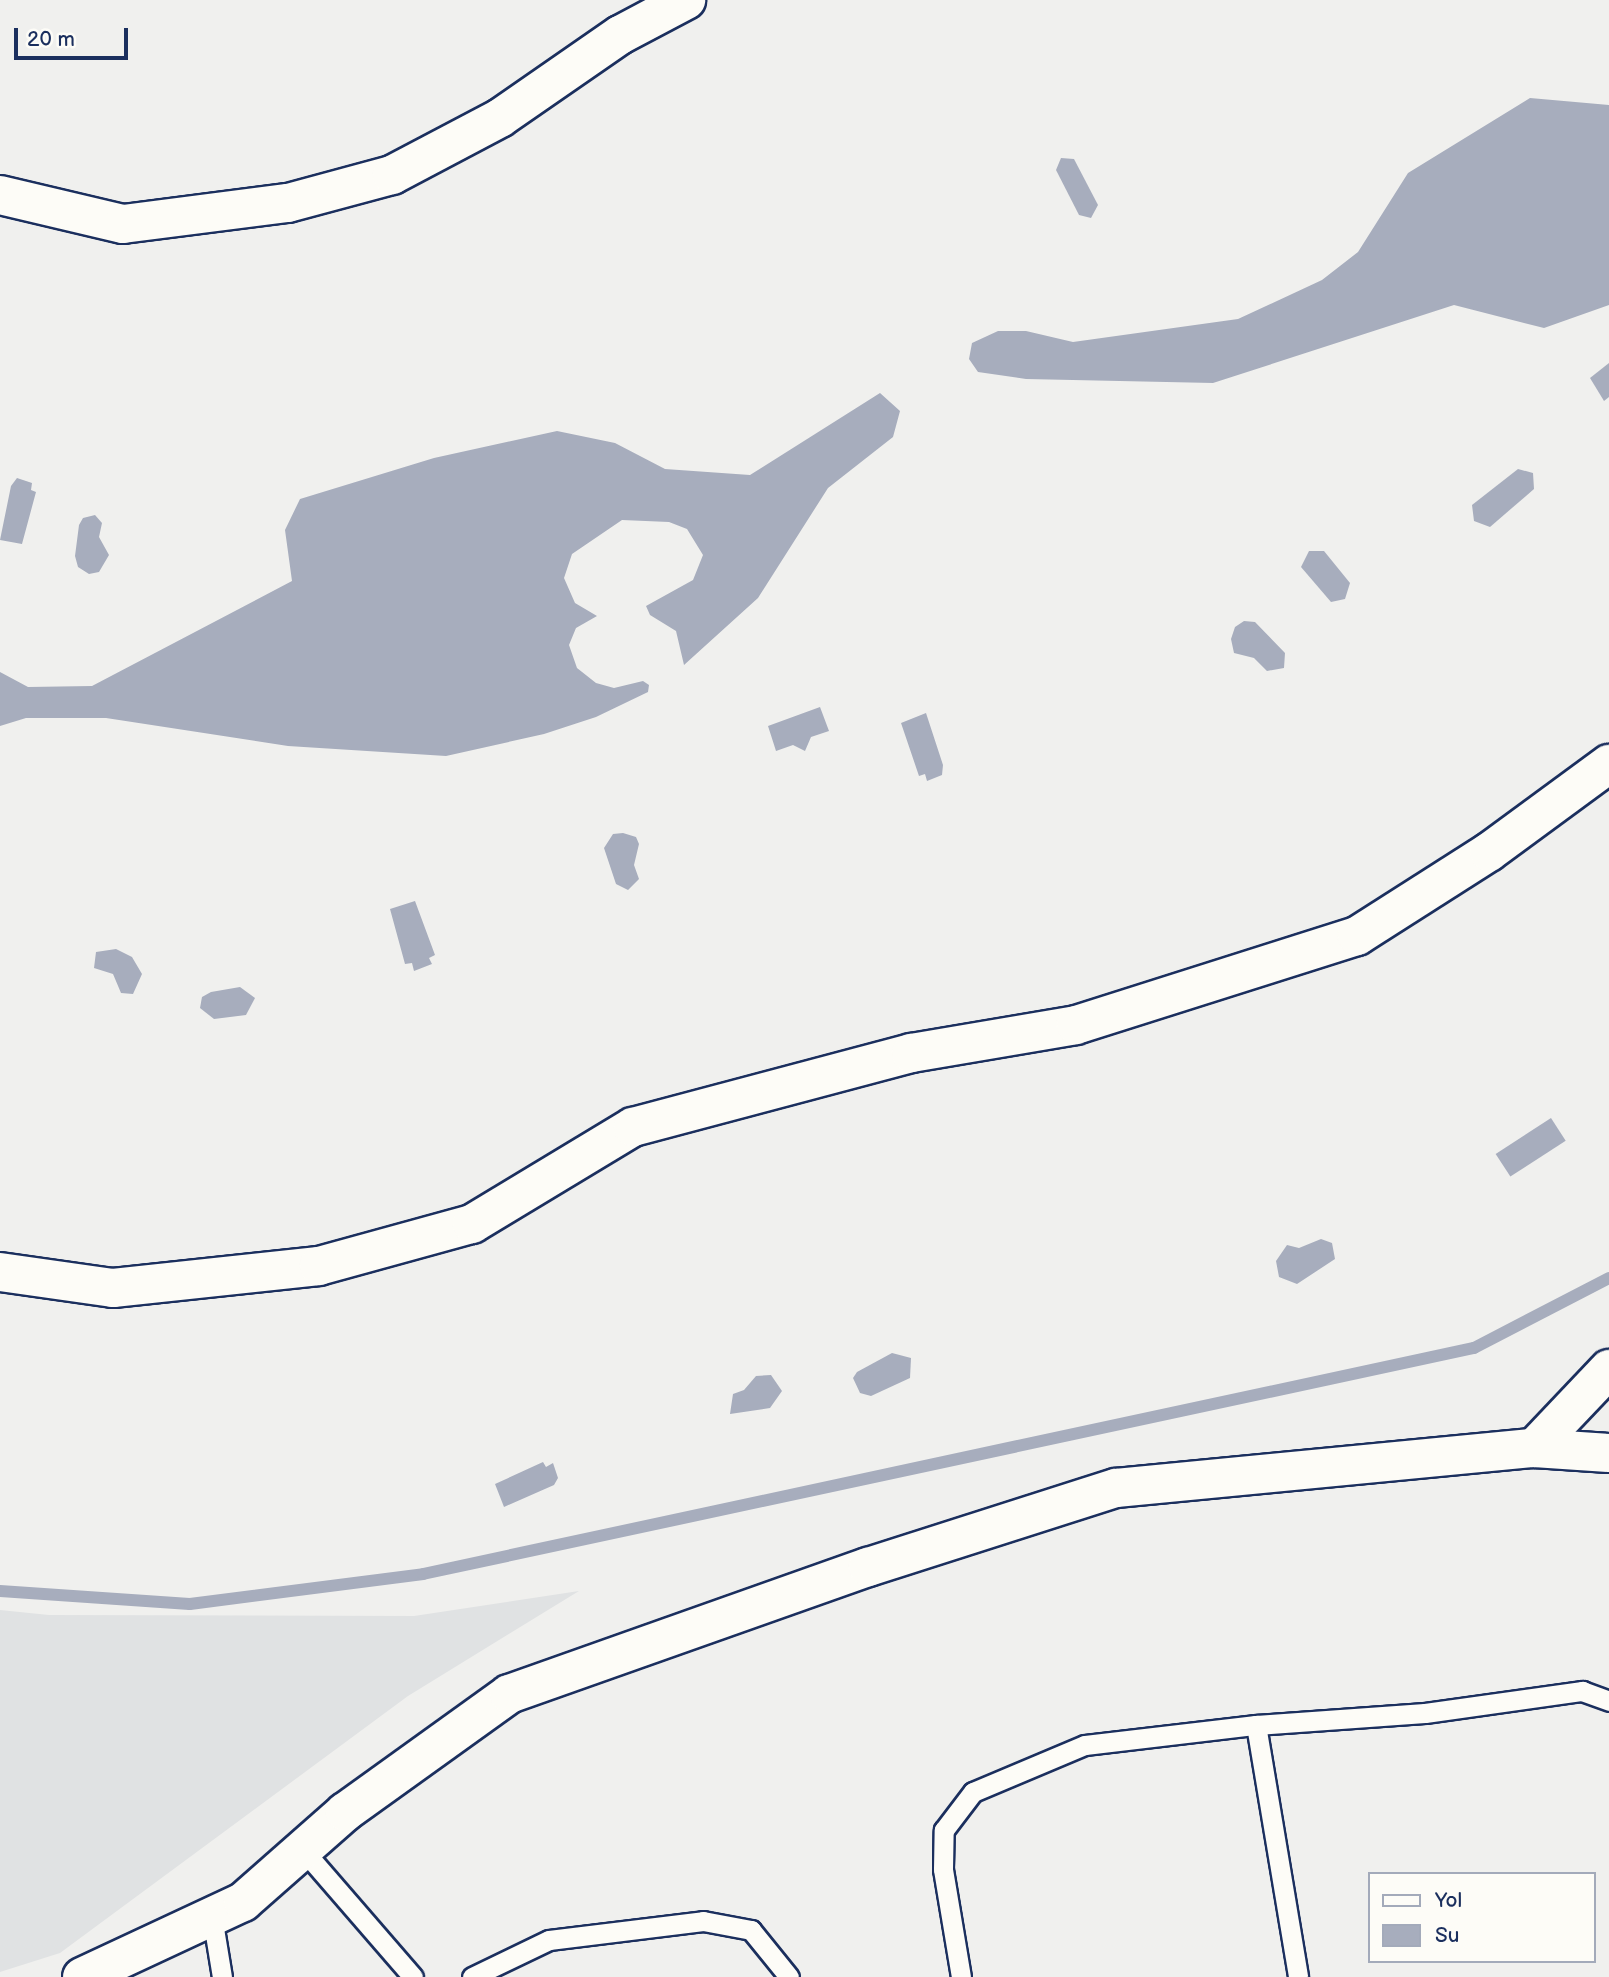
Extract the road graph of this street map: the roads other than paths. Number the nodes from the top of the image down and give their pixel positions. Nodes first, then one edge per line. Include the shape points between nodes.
1 (686, 0) edge
2 (0, 195) edge
3 (1609, 764) edge
4 (0, 1272) edge
5 (1609, 1368) edge
6 (1534, 1448) junction
7 (1609, 1453) edge
8 (1609, 1701) edge
9 (1256, 1725) junction
10 (303, 1850) junction
11 (212, 1916) junction
12 (82, 1977) edge
13 (222, 1977) edge
14 (413, 1977) edge
15 (472, 1977) edge
16 (789, 1977) edge
17 (961, 1977) edge
18 (1298, 1977) edge

1 - 2 street via 620,35 500,118 392,176 288,203 123,224
3 - 4 street via 1489,852 1357,936 1076,1025 911,1053 634,1127 472,1224 319,1266 113,1289
5 - 6 street
6 - 7 street
6 - 10 street via 1116,1488 868,1567 509,1694 345,1812
8 - 9 lane via 1582,1691 1425,1713
9 - 17 lane via 1085,1745 972,1792 944,1830 943,1869
9 - 18 lane
10 - 11 street via 243,1902
10 - 14 lane
11 - 12 street
11 - 13 lane
15 - 16 lane via 549,1940 703,1921 751,1930

